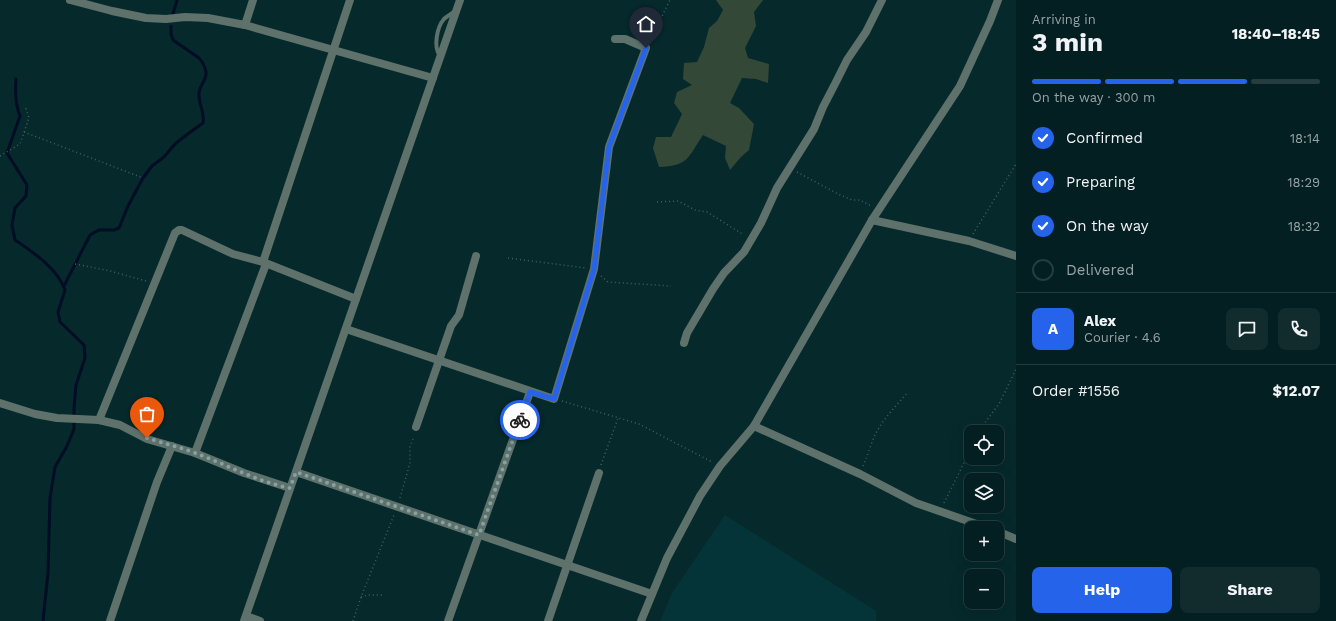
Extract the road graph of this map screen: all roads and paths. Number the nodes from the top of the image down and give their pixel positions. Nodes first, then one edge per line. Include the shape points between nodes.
1 (70, 0) edge
2 (253, 0) edge
3 (350, 0) edge
4 (460, 0) edge
5 (670, 0) edge
6 (882, 0) edge
7 (998, 0) edge
8 (245, 26) junction
9 (615, 39) dead end
10 (646, 48) junction
11 (333, 51) junction
12 (433, 78) junction
13 (25, 106) dead end
14 (24, 132) junction
15 (0, 156) edge
16 (1016, 164) edge
17 (790, 168) junction
18 (144, 178) dead end
19 (657, 202) dead end
20 (878, 210) junction
21 (872, 220) junction
22 (751, 240) junction
23 (969, 241) junction
24 (476, 256) dead end
25 (1016, 256) edge
26 (265, 263) junction
27 (75, 264) dead end
28 (155, 284) junction
29 (356, 299) junction
30 (346, 329) junction
31 (684, 343) dead end
32 (439, 361) junction
33 (1016, 369) edge
34 (530, 392) junction
35 (907, 393) dead end
36 (554, 399) junction
37 (0, 402) edge
38 (618, 418) junction
39 (99, 420) junction
40 (983, 425) edge
41 (754, 426) junction
42 (416, 427) joint
43 (172, 446) junction
44 (195, 453) junction
45 (964, 463) edge
46 (720, 466) junction
47 (296, 472) junction
48 (599, 473) joint
49 (860, 474) junction
50 (290, 488) junction
51 (397, 507) junction
52 (942, 511) junction
53 (969, 521) edge
54 (1004, 534) edge
55 (479, 535) junction
56 (1016, 539) edge
57 (567, 565) junction
58 (652, 594) junction
59 (384, 595) dead end
60 (361, 597) junction
61 (245, 619) edge
62 (110, 621) edge
63 (260, 621) edge
64 (353, 621) edge
65 (448, 621) edge
66 (548, 621) edge
67 (641, 621) edge

1 - 8 street via 146,18 208,18
2 - 8 street
3 - 11 street
4 - 12 street
5 - 10 path
6 - 17 street via 822,107 814,129
7 - 20 street via 960,86
8 - 11 street
9 - 10 street via 625,39
10 - 36 street via 609,147 594,269
11 - 12 street
11 - 26 street
12 - 29 street
13 - 14 path via 29,118
14 - 15 path via 20,144
14 - 18 path
16 - 23 path
17 - 20 path via 838,194 852,200 860,200
17 - 22 street
19 - 22 path via 678,201 695,210 707,212
20 - 21 street
21 - 23 street
21 - 41 street
22 - 31 street via 713,289 687,333
23 - 25 street
24 - 32 street via 461,310 451,326
26 - 28 street via 232,254 179,230 175,233
26 - 29 street
26 - 44 street
27 - 28 path
28 - 39 street
29 - 30 street
30 - 32 street
30 - 47 street
32 - 34 street
32 - 42 street
33 - 40 path via 999,404
34 - 36 street
34 - 55 street
35 - 49 path via 878,428
36 - 38 path
37 - 39 street via 35,414
38 - 46 path via 639,424
38 - 48 path
39 - 43 street via 120,425
41 - 46 street
41 - 49 street
42 - 51 path via 410,447 410,463
43 - 44 street
43 - 62 street via 157,482
44 - 50 street
45 - 52 path via 944,501
46 - 58 street via 700,496 670,551
47 - 50 street
47 - 51 street
48 - 57 street
49 - 52 street via 916,503
50 - 61 street
51 - 55 street
51 - 60 path
52 - 53 street
54 - 56 street
55 - 57 street
55 - 65 street
57 - 58 street
57 - 66 street
58 - 67 street
59 - 60 path
60 - 64 path
61 - 63 street

